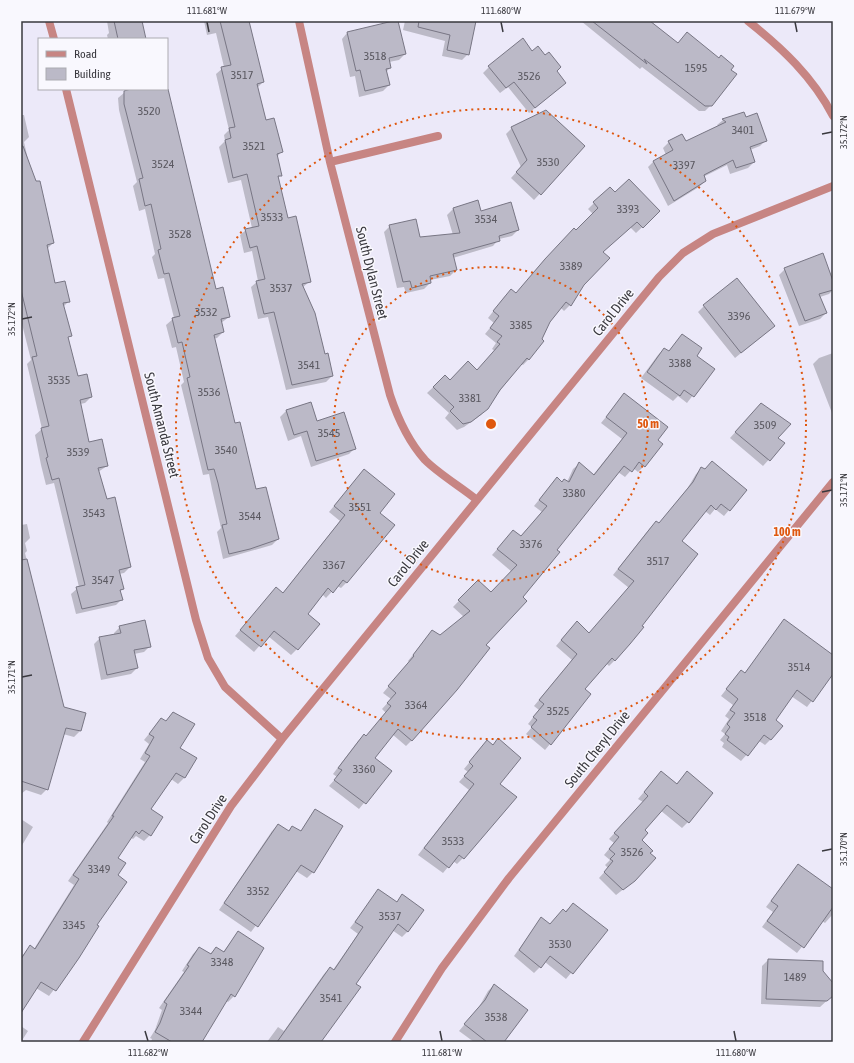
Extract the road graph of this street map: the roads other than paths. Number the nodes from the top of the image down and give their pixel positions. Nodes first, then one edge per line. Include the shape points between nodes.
1 (49, 21) edge
2 (299, 21) edge
3 (748, 21) edge
4 (54, 38) edge
5 (66, 90) edge
6 (833, 116) edge
7 (438, 136) dead end
8 (330, 162) junction
9 (833, 186) edge
10 (833, 482) edge
11 (477, 500) junction
12 (282, 739) junction
13 (83, 1042) edge
14 (395, 1042) edge

1 - 4 street
2 - 8 street, South Dylan Street
3 - 6 street via 800,66 825,100
5 - 12 street, South Amanda Street via 196,620 208,658 225,687
7 - 8 street
8 - 11 street, South Dylan Street via 396,414 406,434 426,460
9 - 11 street, Carol Drive via 713,234 683,253 659,277
10 - 14 street, South Cheryl Drive via 509,878 442,968
11 - 12 street, Carol Drive
12 - 13 street, Carol Drive via 231,806

